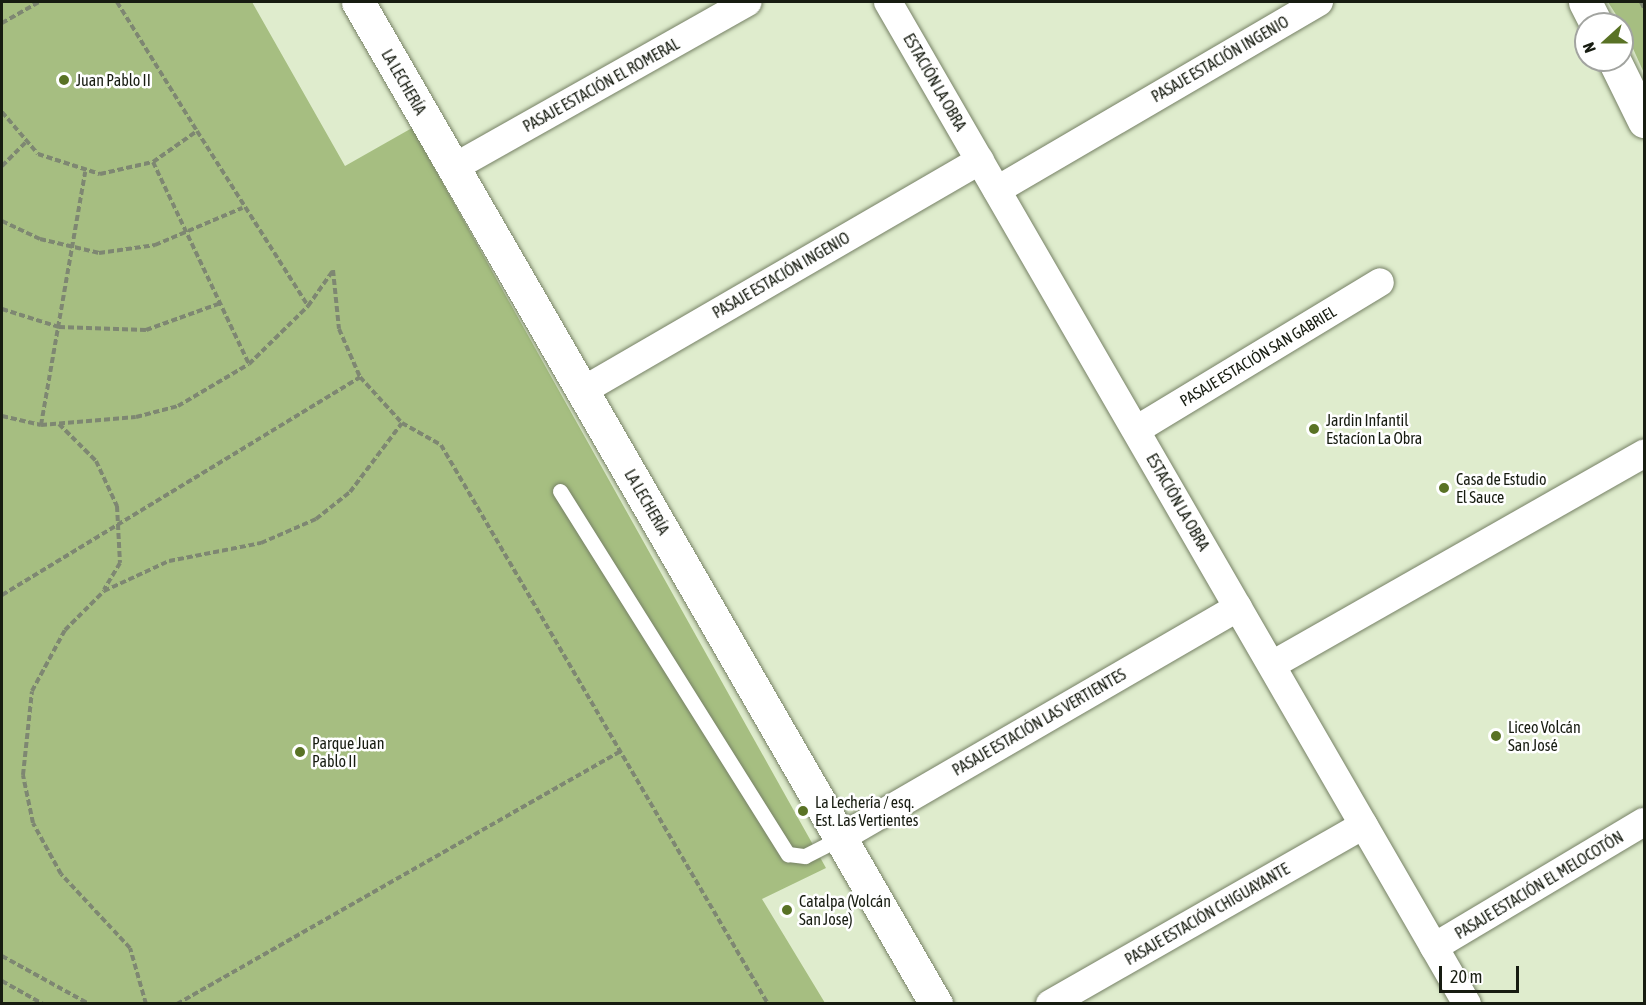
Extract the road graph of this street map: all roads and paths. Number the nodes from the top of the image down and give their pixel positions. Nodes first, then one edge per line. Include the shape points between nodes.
1 (39, 2) edge
2 (117, 2) edge
3 (358, 2) edge
4 (748, 2) edge
5 (888, 2) edge
6 (1319, 2) edge
7 (1641, 2) edge
8 (1644, 8) edge
9 (2, 23) edge
10 (1620, 72) edge
11 (2, 112) edge
12 (1644, 121) edge
13 (197, 131) junction
14 (25, 143) junction
15 (980, 160) junction
16 (153, 162) junction
17 (2, 166) edge
18 (453, 168) junction
19 (85, 172) junction
20 (997, 190) junction
21 (242, 208) junction
22 (2, 221) edge
23 (188, 234) junction
24 (72, 249) junction
25 (1380, 282) dead end
26 (221, 303) junction
27 (309, 306) junction
28 (2, 309) edge
29 (59, 327) junction
30 (249, 364) junction
31 (360, 377) junction
32 (582, 391) junction
33 (2, 416) edge
34 (402, 423) junction
35 (59, 424) junction
36 (41, 425) junction
37 (1136, 430) junction
38 (1644, 454) edge
39 (560, 491) dead end
40 (119, 523) junction
41 (104, 591) junction
42 (2, 595) edge
43 (1238, 607) junction
44 (1272, 665) junction
45 (621, 751) junction
46 (1644, 822) edge
47 (1364, 825) junction
48 (840, 838) junction
49 (1434, 947) junction
50 (2, 956) edge
51 (2, 981) edge
52 (767, 1001) edge
53 (43, 1004) edge
54 (89, 1004) edge
55 (146, 1004) edge
56 (177, 1004) edge
57 (759, 1004) edge
58 (936, 1004) edge
59 (1050, 1004) edge
60 (1467, 1004) edge

1 - 9 path
2 - 13 path
3 - 18 street, LA LECHERÍA
4 - 18 street, PASAJE ESTACIÓN EL ROMERAL
5 - 15 street, ESTACIÓN LA OBRA
6 - 20 street, PASAJE ESTACIÓN INGENIO
7 - 8 path
10 - 12 street
11 - 14 path
13 - 16 path
13 - 21 path
14 - 17 path
14 - 19 path via 55,163
15 - 20 street, ESTACIÓN LA OBRA
15 - 32 street, PASAJE ESTACIÓN INGENIO
16 - 19 path via 117,173
16 - 23 path
18 - 32 street, LA LECHERÍA
19 - 24 path
20 - 37 street, ESTACIÓN LA OBRA
21 - 23 path
21 - 27 path
22 - 24 path
23 - 24 path via 125,251
23 - 26 path
24 - 29 path
25 - 37 street, PASAJE ESTACIÓN SAN GABRIEL
26 - 29 path via 146,330
26 - 30 path
27 - 30 path
27 - 31 path via 333,270 339,328
28 - 29 path
29 - 36 path
30 - 35 path via 156,413
31 - 34 path
31 - 40 path
32 - 48 street, LA LECHERÍA
33 - 36 path
34 - 41 path via 356,486 316,519 261,543 169,561
34 - 45 path via 441,445
35 - 36 path
35 - 40 path via 96,461
37 - 43 street, ESTACIÓN LA OBRA
38 - 44 street
39 - 48 lane via 788,854 805,856
40 - 41 path via 120,563
40 - 42 path
41 - 55 path via 65,630 32,691 23,775 33,823 51,859 130,948
43 - 44 street, ESTACIÓN LA OBRA
43 - 48 street, PASAJE ESTACIÓN LAS VERTIENTES
44 - 47 street, ESTACIÓN LA OBRA
45 - 52 path
45 - 56 path
46 - 49 street, PASAJE ESTACIÓN EL MELOCOTÓN
47 - 49 street, ESTACIÓN LA OBRA
47 - 59 street, PASAJE ESTACIÓN CHIGUAYANTE
48 - 58 street, LA LECHERÍA
49 - 60 street, ESTACIÓN LA OBRA
50 - 54 path
51 - 53 path
52 - 57 path

